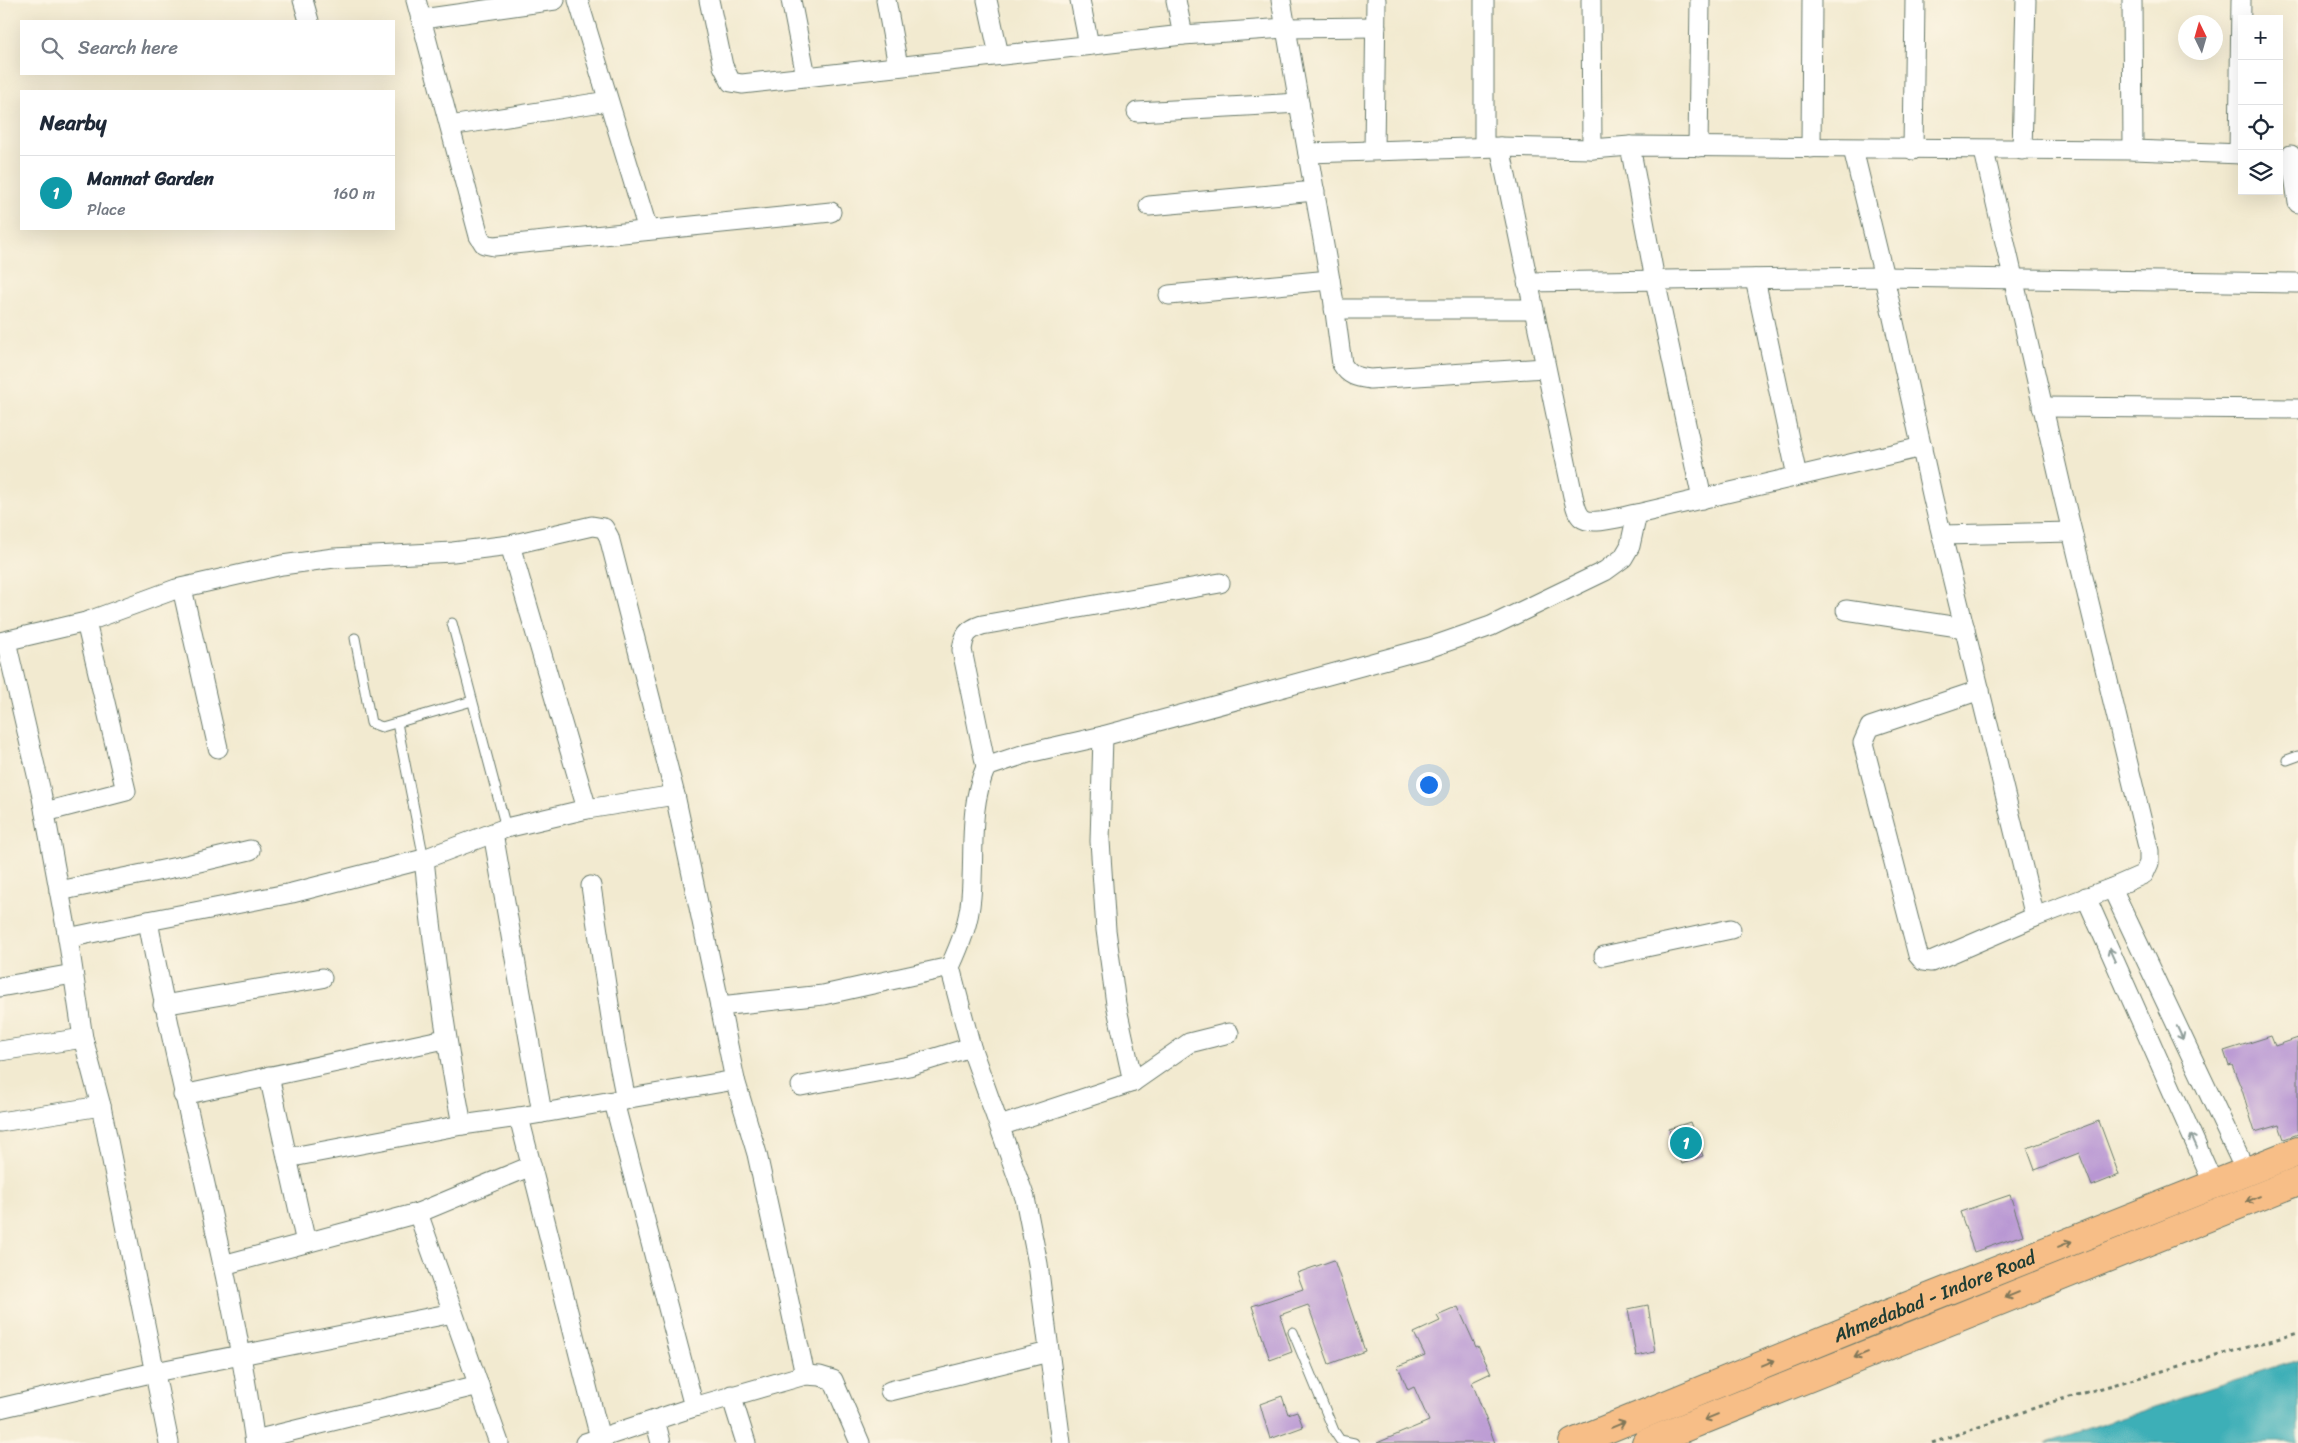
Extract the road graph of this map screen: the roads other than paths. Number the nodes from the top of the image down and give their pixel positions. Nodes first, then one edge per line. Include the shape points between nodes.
1 (303, 0) edge
2 (416, 0) edge
3 (555, 0) edge
4 (578, 0) edge
5 (709, 0) edge
6 (791, 0) edge
7 (886, 0) edge
8 (987, 0) edge
9 (1080, 0) edge
10 (1176, 0) edge
11 (1281, 0) edge
12 (1376, 0) edge
13 (1484, 0) edge
14 (1591, 0) edge
15 (1700, 0) edge
16 (1812, 0) edge
17 (1915, 0) edge
18 (2026, 0) edge
19 (2132, 0) edge
20 (2241, 0) edge
21 (422, 19) junction
22 (309, 20) edge
23 (1376, 27) junction
24 (1286, 28) junction
25 (1183, 35) junction
26 (1089, 45) junction
27 (999, 55) junction
28 (898, 66) junction
29 (806, 76) junction
30 (608, 101) junction
31 (1299, 103) junction
32 (1138, 112) dead end
33 (450, 126) junction
34 (1630, 146) junction
35 (1492, 147) junction
36 (1698, 147) junction
37 (1592, 148) junction
38 (1811, 148) junction
39 (1853, 149) junction
40 (1374, 150) junction
41 (1913, 150) junction
42 (2022, 150) junction
43 (2133, 150) junction
44 (2240, 150) edge
45 (1984, 151) junction
46 (1308, 153) junction
47 (2238, 154) edge
48 (2289, 155) edge
49 (1315, 191) junction
50 (2298, 202) edge
51 (1149, 206) dead end
52 (831, 212) dead end
53 (648, 230) junction
54 (1884, 277) junction
55 (2013, 278) junction
56 (1755, 279) junction
57 (1330, 280) junction
58 (1655, 280) junction
59 (1527, 282) junction
60 (2298, 283) edge
61 (1169, 295) dead end
62 (1334, 309) junction
63 (1532, 309) junction
64 (1545, 368) junction
65 (2042, 407) junction
66 (2298, 408) edge
67 (1922, 447) junction
68 (1797, 476) junction
69 (1702, 499) junction
70 (1637, 514) junction
71 (2072, 532) junction
72 (1942, 535) junction
73 (510, 545) junction
74 (1220, 583) dead end
75 (182, 588) junction
76 (1846, 610) dead end
77 (86, 622) junction
78 (452, 623) dead end
79 (1965, 628) junction
80 (355, 638) dead end
81 (3, 642) edge
82 (1980, 690) junction
83 (472, 701) junction
84 (397, 724) junction
85 (1103, 736) junction
86 (218, 748) dead end
87 (2298, 756) edge
88 (2288, 760) dead end
89 (986, 767) junction
90 (676, 795) junction
91 (587, 809) junction
92 (45, 812) junction
93 (499, 831) junction
94 (250, 850) dead end
95 (424, 858) junction
96 (591, 886) dead end
97 (2112, 888) junction
98 (60, 891) junction
99 (2086, 897) junction
100 (2035, 917) junction
101 (148, 921) junction
102 (1731, 929) dead end
103 (68, 938) junction
104 (1604, 956) dead end
105 (950, 967) junction
106 (73, 974) junction
107 (322, 978) dead end
108 (0, 987) edge
109 (163, 1005) junction
110 (720, 1006) junction
111 (1230, 1033) dead end
112 (83, 1038) junction
113 (445, 1039) junction
114 (971, 1047) junction
115 (0, 1051) edge
116 (269, 1076) junction
117 (735, 1080) junction
118 (1133, 1082) junction
119 (801, 1086) dead end
120 (183, 1095) junction
121 (620, 1101) junction
122 (101, 1106) junction
123 (542, 1113) junction
124 (519, 1117) junction
125 (0, 1122) edge
126 (462, 1125) junction
127 (1000, 1126) junction
128 (2298, 1152) edge
129 (287, 1158) junction
130 (531, 1166) junction
131 (2246, 1172) junction
132 (2298, 1181) edge
133 (2214, 1185) junction
134 (418, 1213) junction
135 (306, 1243) junction
136 (223, 1265) junction
137 (453, 1313) junction
138 (1293, 1332) dead end
139 (1049, 1352) junction
140 (242, 1357) junction
141 (155, 1372) junction
142 (805, 1375) junction
143 (479, 1384) junction
144 (890, 1391) dead end
145 (731, 1395) junction
146 (694, 1406) junction
147 (0, 1408) edge
148 (655, 1420) junction
149 (592, 1440) edge
150 (255, 1442) edge
151 (169, 1443) edge
152 (499, 1443) edge
153 (662, 1443) edge
154 (746, 1443) edge
155 (860, 1443) edge
156 (1061, 1443) edge
157 (1354, 1443) edge
158 (1573, 1443) edge
159 (1646, 1443) edge

1 - 22 street
2 - 21 street
3 - 21 street
4 - 30 street
5 - 29 street via 723,66 731,82 742,84
6 - 29 street
7 - 28 street
8 - 27 street
9 - 26 street
10 - 25 street
11 - 24 street
12 - 23 street
13 - 35 street
14 - 37 street
15 - 36 street
16 - 38 street
17 - 41 street
18 - 42 street
19 - 43 street
20 - 44 street
21 - 33 street
23 - 24 street
23 - 40 street
24 - 25 street
24 - 31 street
25 - 26 street
26 - 27 street
27 - 28 street
28 - 29 street
30 - 33 street
30 - 53 street
31 - 32 street
31 - 46 street
33 - 53 street via 479,236 484,244 494,246
34 - 36 street
34 - 37 street
34 - 58 street
35 - 37 street
35 - 40 street
35 - 59 street
36 - 38 street
38 - 39 street
39 - 41 street
39 - 54 street
40 - 46 street
41 - 45 street
42 - 43 street
42 - 45 street
43 - 47 street
45 - 55 street
46 - 49 street
48 - 50 street
49 - 51 street
49 - 57 street
52 - 53 street
54 - 55 street
54 - 56 street
54 - 67 street
55 - 60 street
55 - 65 street
56 - 58 street
56 - 68 street
57 - 61 street
57 - 62 street
58 - 59 street
58 - 69 street
59 - 63 street
62 - 63 street
62 - 64 street via 1342,364 1356,377 1377,379
63 - 64 street
64 - 70 street via 1577,511 1582,519 1591,522
65 - 66 street
65 - 71 street
67 - 68 street
67 - 72 street
68 - 69 street
69 - 70 street
70 - 85 street via 1630,546 1623,558 1605,571 1491,626 1431,647
71 - 72 street
71 - 97 street via 2150,851 2144,874
72 - 79 street
73 - 75 street via 452,552 334,558 282,565
73 - 90 street via 592,526 604,528 610,537
73 - 91 street
74 - 89 street via 969,629 962,650
75 - 77 street
75 - 86 street
76 - 79 street
77 - 81 street
77 - 92 street via 126,791
78 - 83 lane
79 - 82 street
80 - 84 lane via 371,723 382,727
81 - 92 street
82 - 100 street
82 - 100 street via 1870,727 1864,750 1918,955 1923,961 1937,960
83 - 84 lane
83 - 93 lane
84 - 95 lane
85 - 89 street via 1028,753
85 - 118 street via 1100,841 1106,930 1116,1004
87 - 88 lane
89 - 105 street via 977,787 974,806 971,899 965,932
90 - 91 street
90 - 110 street
91 - 93 street
92 - 98 street
93 - 95 street
93 - 123 street
94 - 98 street
95 - 101 street via 292,893
95 - 113 street
96 - 121 street via 615,1044
97 - 99 street
97 -> 131 street
98 - 103 street
99 - 100 street
133 -> 99 street
101 - 103 street
101 - 109 street
102 - 104 street
103 - 106 street
105 - 110 street via 823,994
105 - 114 street
106 - 108 street
106 - 112 street
107 - 109 street
109 - 120 street
110 - 117 street
111 - 118 street via 1189,1043
112 - 115 street
112 - 122 street
113 - 116 street
113 - 126 street
114 - 119 street via 909,1066
114 - 127 street
116 - 120 street
116 - 129 street
117 - 121 street
117 - 142 street via 757,1154
118 - 127 street
120 - 136 street
121 - 123 street
121 - 146 street
122 - 125 street
122 - 141 street
123 - 124 street
124 - 126 street
124 - 130 street
126 - 129 street
127 - 139 street via 1026,1198
128 - 131 highway, Ahmedabad - Indore Road
129 - 135 street
130 - 134 street
130 - 149 street
131 - 133 highway, Ahmedabad - Indore Road
132 -> 159 highway, Ahmedabad - Indore Road
158 -> 133 highway, Ahmedabad - Indore Road
134 - 135 street
134 - 137 street
135 - 136 street
136 - 140 street
137 - 140 street
137 - 143 street
138 - 157 lane via 1334,1431 1340,1440
139 - 144 street
139 - 156 street
140 - 141 street
140 - 150 street
141 - 147 street
141 - 151 street
142 - 145 street
142 - 155 street via 833,1380
143 - 150 street
143 - 152 street
145 - 146 street
145 - 154 street
146 - 148 street
148 - 149 street
148 - 153 street

